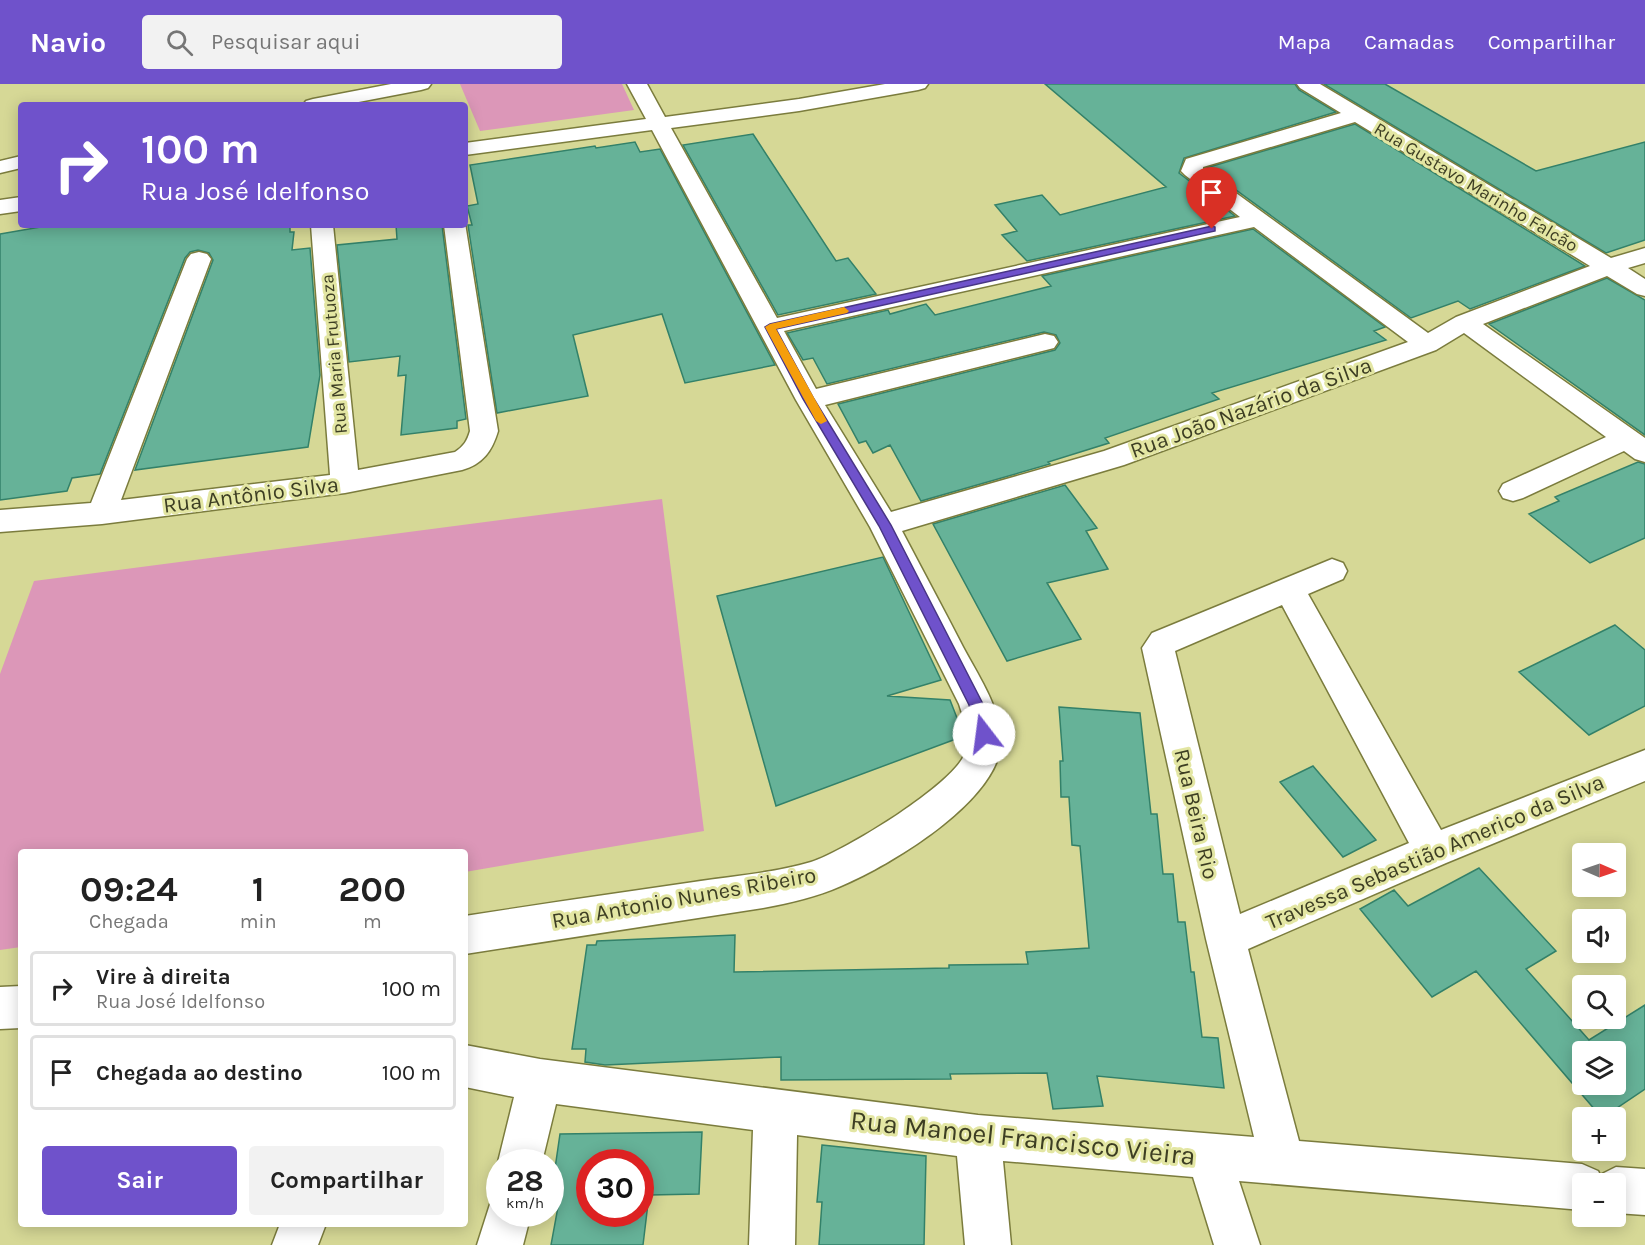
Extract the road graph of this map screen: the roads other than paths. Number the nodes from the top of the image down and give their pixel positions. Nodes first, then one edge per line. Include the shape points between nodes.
1 (421, 84) edge
2 (638, 84) edge
3 (918, 84) edge
4 (1307, 84) edge
5 (328, 102) edge
6 (1357, 115) junction
7 (661, 124) junction
8 (468, 149) edge
9 (18, 163) edge
10 (0, 167) edge
11 (18, 204) edge
12 (0, 207) edge
13 (1259, 219) junction
14 (322, 228) edge
15 (455, 228) edge
16 (1645, 255) edge
17 (199, 259) dead end
18 (1608, 267) junction
19 (1645, 289) edge
20 (1465, 322) junction
21 (770, 327) junction
22 (1045, 342) dead end
23 (1428, 344) junction
24 (808, 399) junction
25 (1635, 446) edge
26 (345, 483) junction
27 (1514, 491) dead end
28 (102, 513) junction
29 (0, 521) edge
30 (884, 525) junction
31 (1332, 571) dead end
32 (1289, 588) junction
33 (1645, 765) edge
34 (1433, 850) junction
35 (468, 935) edge
36 (1226, 939) junction
37 (0, 1008) edge
38 (18, 1008) edge
39 (468, 1067) edge
40 (540, 1080) junction
41 (776, 1109) junction
42 (978, 1137) junction
43 (523, 1149) edge
44 (1209, 1158) junction
45 (1283, 1164) junction
46 (1572, 1186) edge
47 (1626, 1191) edge
48 (1645, 1192) edge
49 (302, 1227) edge
50 (505, 1227) edge
51 (295, 1245) edge
52 (500, 1245) edge
53 (772, 1245) edge
54 (988, 1245) edge
55 (1237, 1245) edge

1 - 5 street
2 - 7 street
3 - 7 street
4 - 6 street, Rua Gustavo Marinho Falcão
6 - 13 street via 1193,164 1192,171
6 - 18 street, Rua Gustavo Marinho Falcão
7 - 8 street
7 - 21 street
9 - 10 street
11 - 12 street
13 - 21 street
13 - 23 street
14 - 26 street, Rua Maria Frutuoza
15 - 26 street, Rua Antônio Silva via 484,430 478,450 462,460
16 - 18 street, Rua João Nazário da Silva
17 - 28 street
18 - 19 street, Rua Gustavo Marinho Falcão
18 - 20 street, Rua João Nazário da Silva
20 - 23 street, Rua João Nazário da Silva
20 - 25 street
21 - 24 street
22 - 24 street
23 - 30 street, Rua João Nazário da Silva via 1114,458
24 - 30 street
25 - 27 street
26 - 28 street, Rua Antônio Silva
28 - 29 street, Rua Antônio Silva
30 - 35 street, Rua Antonio Nunes Ribeiro via 976,704 984,734 980,763 959,790 868,855 812,879
31 - 32 street, Rua Beira Rio
32 - 34 street
32 - 36 street, Rua Beira Rio via 1163,642 1158,648
33 - 34 street, Travessa Sebastião Americo da Silva
34 - 36 street, Travessa Sebastião Americo da Silva
36 - 45 street, Rua Beira Rio
37 - 38 street
39 - 40 street, Rua Manoel Francisco Vieira
40 - 41 street, Rua Manoel Francisco Vieira
40 - 43 street
41 - 42 street, Rua Manoel Francisco Vieira
41 - 53 street
42 - 44 street, Rua Manoel Francisco Vieira
42 - 54 street
44 - 45 street, Rua Manoel Francisco Vieira
44 - 55 street
45 - 46 street, Rua Manoel Francisco Vieira
47 - 48 street
49 - 51 street
50 - 52 street

